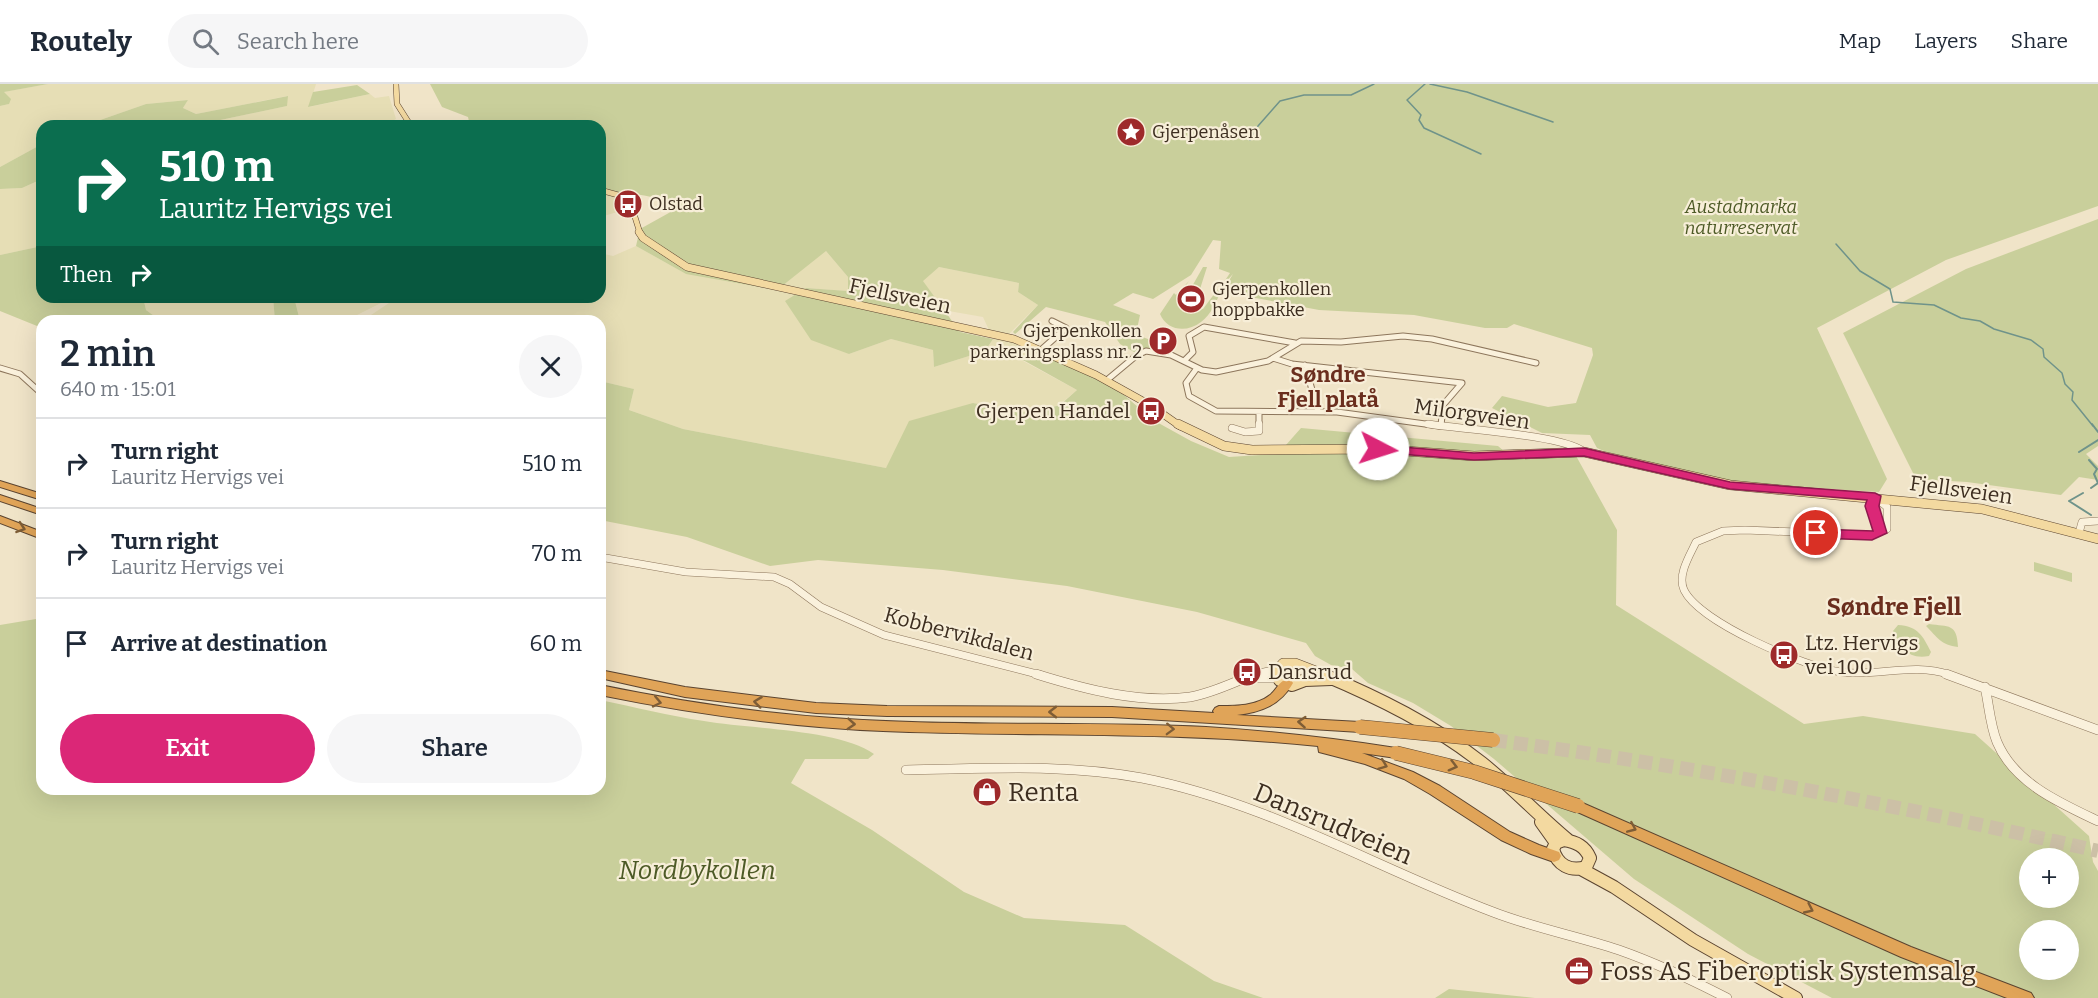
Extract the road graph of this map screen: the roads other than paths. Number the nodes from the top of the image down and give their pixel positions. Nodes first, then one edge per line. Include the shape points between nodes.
1 (396, 84) edge
2 (407, 120) edge
3 (606, 191) edge
4 (1052, 321) dead end
5 (1295, 343) junction
6 (1041, 350) junction
7 (1273, 358) junction
8 (1184, 361) junction
9 (1536, 363) dead end
10 (1305, 365) junction
11 (0, 368) edge
12 (1197, 368) junction
13 (1107, 380) junction
14 (36, 389) edge
15 (1318, 411) junction
16 (1259, 412) junction
17 (1442, 426) junction
18 (1232, 428) dead end
19 (1584, 452) junction
20 (0, 484) edge
21 (36, 495) edge
22 (1875, 496) junction
23 (0, 498) edge
24 (36, 510) edge
25 (0, 519) edge
26 (2098, 521) edge
27 (1880, 533) junction
28 (2079, 533) junction
29 (36, 534) edge
30 (2098, 539) edge
31 (606, 558) edge
32 (1305, 674) junction
33 (606, 675) edge
34 (1281, 677) junction
35 (1985, 687) junction
36 (606, 691) edge
37 (1112, 712) junction
38 (2098, 730) edge
39 (1223, 731) junction
40 (1493, 740) tunnel mouth
41 (906, 770) dead end
42 (2098, 821) edge
43 (1560, 846) junction
44 (1585, 866) junction
45 (1727, 998) edge
46 (1796, 998) edge
47 (2026, 998) edge

1 - 2 main road via 399,107
3 - 6 main road, Fjellsveien via 629,198 643,238 687,267 929,322 996,333
4 - 6 street via 1066,328
5 - 7 street
5 - 8 street via 1204,327 1189,336 1193,352
5 - 9 street via 1417,336
6 - 13 main road, Fjellsveien
7 - 10 street
7 - 12 street via 1221,371
8 - 12 street
8 - 13 street via 1163,353 1142,352
10 - 15 street
10 - 17 street via 1462,383 1443,405
11 - 14 street via 20,374
12 - 16 street, Milorgveien via 1185,386 1192,399 1216,411
13 - 19 main road, Fjellsveien via 1193,434 1233,448 1357,448 1474,456
15 - 16 street, Milorgveien
15 - 17 street, Milorgveien
16 - 18 street via 1259,431
17 - 19 street, Milorgveien via 1562,443
19 - 22 main road, Fjellsveien via 1730,485
20 - 21 highway
22 - 27 street via 1872,506
22 - 27 street via 1887,507 1887,529
22 - 28 main road, Fjellsveien via 1982,509
23 - 24 highway
25 -> 29 highway
26 - 28 street via 2082,522
27 - 35 street via 1723,531 1696,542 1683,586 1692,602 1707,615 1757,642 1816,666 1841,672 1922,669
28 - 30 main road, Fjellsveien
31 - 34 street, Kobbervikdalen via 686,572 774,577 820,607 884,635 1091,689 1189,697 1246,678
32 - 34 main road via 1297,684
32 - 34 main road via 1289,662
32 - 43 main road via 1376,696 1443,734 1483,764 1537,815
37 -> 33 highway via 816,708 685,692
34 - 37 highway via 1274,700 1251,709
35 - 38 street
35 - 42 street via 1998,742 2006,757 2041,790
36 -> 39 highway via 687,707 812,722
40 -> 37 highway, bridge via 1360,727
39 -> 43 highway via 1324,748 1389,766 1433,788 1515,843
39 -> 47 highway, bridge via 1396,753 1474,772 1578,806 1906,952
41 - 45 street, Dansrudveien via 1080,768 1143,778 1200,793 1315,836 1496,913 1656,964
43 - 44 main road via 1563,865
43 - 44 main road via 1585,849
44 - 46 main road via 1693,940

